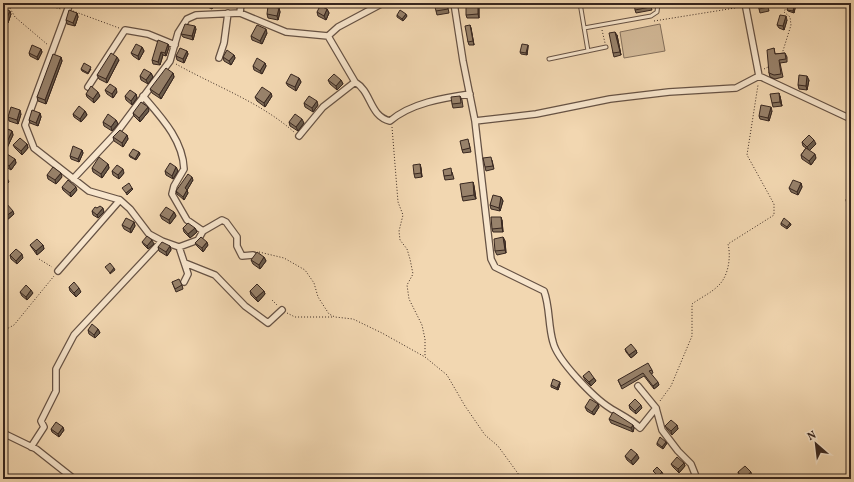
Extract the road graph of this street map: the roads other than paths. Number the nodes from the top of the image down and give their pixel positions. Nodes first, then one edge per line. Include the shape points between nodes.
1 (241, 3) edge
2 (383, 3) edge
3 (454, 3) edge
4 (580, 3) edge
5 (658, 3) edge
6 (745, 3) edge
7 (68, 7) edge
8 (228, 13) junction
9 (240, 13) junction
10 (584, 28) junction
11 (328, 36) junction
12 (175, 45) junction
13 (606, 47) road end
14 (588, 51) junction
15 (219, 58) dead end
16 (549, 59) dead end
17 (759, 76) junction
18 (356, 82) junction
19 (88, 87) dead end
20 (470, 94) junction
21 (143, 96) junction
22 (851, 119) edge
23 (475, 121) junction
24 (299, 136) road end
25 (73, 179) junction
26 (120, 200) junction
27 (203, 231) junction
28 (162, 241) junction
29 (179, 247) junction
30 (253, 255) edge
31 (185, 263) junction
32 (58, 270) road end
33 (184, 282) dead end
34 (282, 310) road end
35 (638, 386) dead end
36 (656, 408) junction
37 (3, 433) edge
38 (31, 447) junction
39 (74, 479) edge
40 (697, 479) edge

1 - 9 street
2 - 11 street via 338,27
3 - 20 street
4 - 10 lane
5 - 10 lane via 657,12 651,16
6 - 17 street
7 - 25 street via 25,125 34,148
8 - 9 street
8 - 12 street via 196,15 187,20 178,33
8 - 15 street
9 - 11 street via 286,32
10 - 14 lane
11 - 18 street
12 - 19 street via 148,34 125,30
12 - 21 street via 170,61
13 - 14 lane
14 - 16 lane
17 - 22 street
17 - 23 street via 736,88 610,99 536,114
18 - 20 street via 367,93 376,113 390,121 397,114 432,101
18 - 24 street via 323,106
20 - 23 street
21 - 25 street via 117,132
21 - 27 street via 166,122 179,145 184,169 172,194 186,220
23 - 36 street via 491,259 495,267 544,290 548,301 553,343 577,380 608,407 633,420 640,428
25 - 26 street via 89,190
26 - 28 street via 148,234
26 - 32 street
27 - 29 street via 198,240
27 - 30 street via 218,221 226,222 237,237 237,246 242,256
28 - 29 street
28 - 38 street via 74,335 56,369 56,391 40,421 44,427
29 - 31 street
31 - 33 street via 188,274
31 - 34 street via 216,274 245,306 268,323
35 - 36 street
36 - 40 street via 662,430 678,452 691,464
37 - 38 street
38 - 39 street

